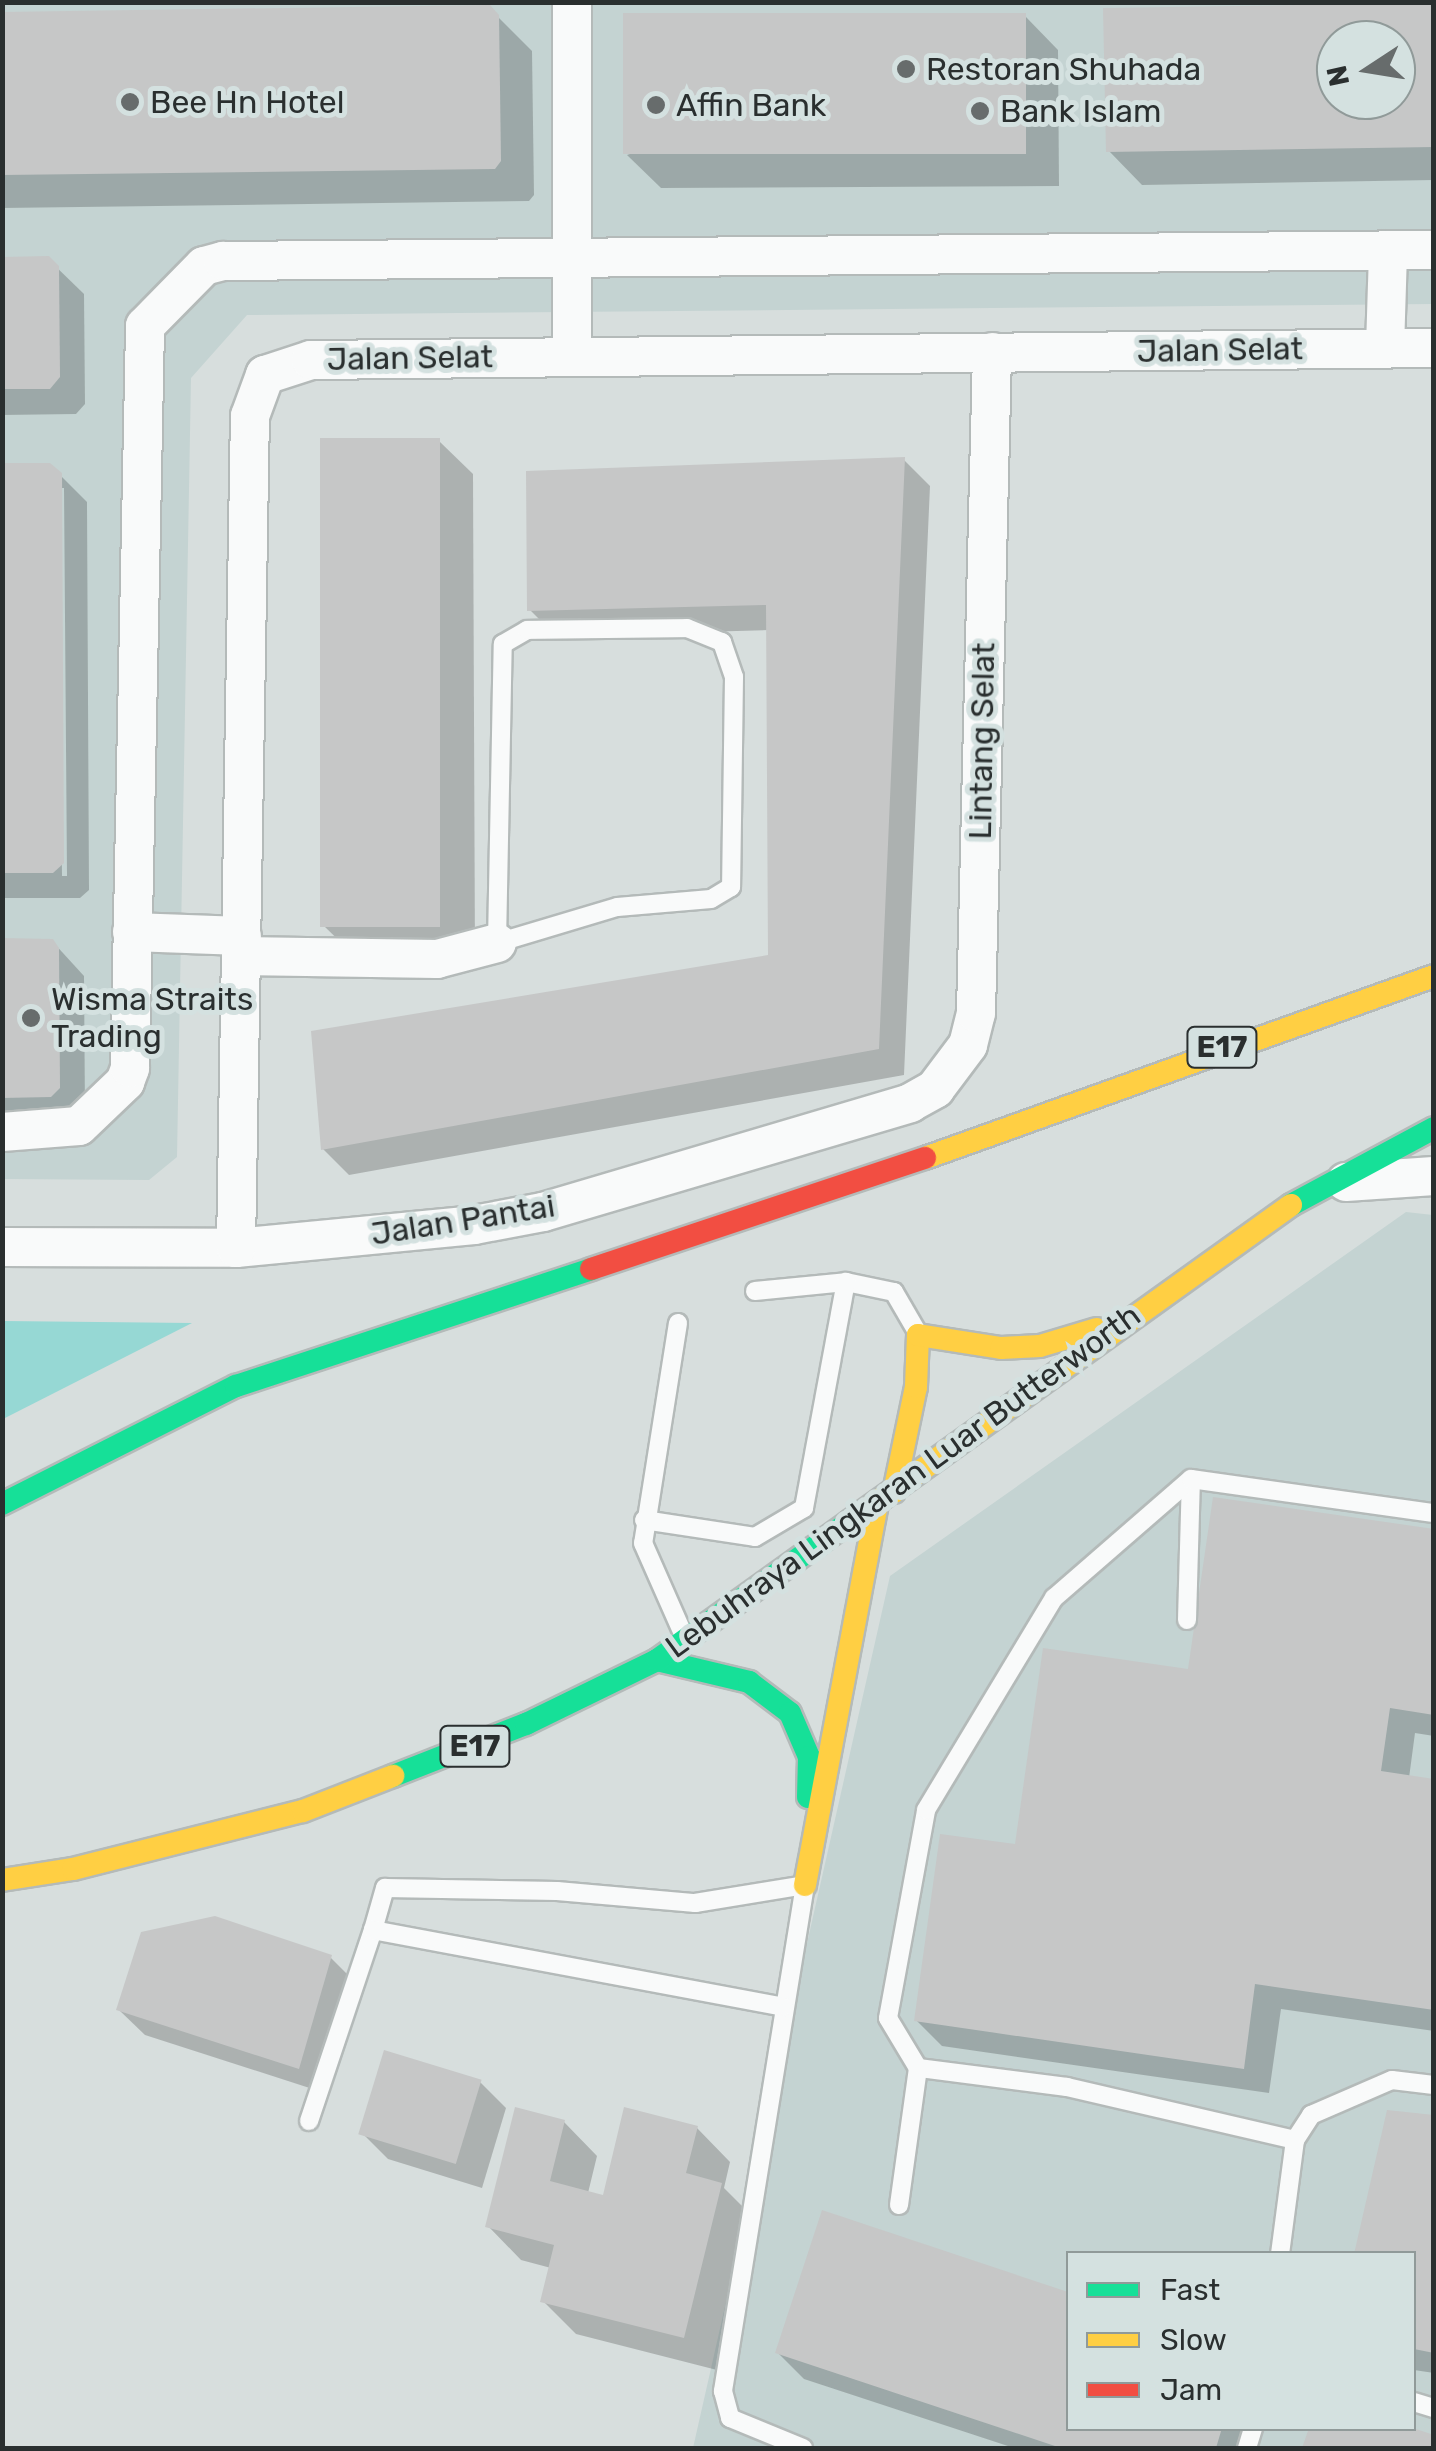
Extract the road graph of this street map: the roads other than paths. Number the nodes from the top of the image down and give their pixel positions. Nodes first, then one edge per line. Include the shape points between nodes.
1 (572, 2) edge
2 (1388, 250) junction
3 (1434, 250) edge
4 (572, 258) junction
5 (1385, 348) junction
6 (1434, 348) edge
7 (992, 352) junction
8 (572, 356) junction
9 (132, 932) junction
10 (497, 943) junction
11 (242, 946) junction
12 (1434, 976) edge
13 (910, 1103) joint
14 (1434, 1128) edge
15 (2, 1132) edge
16 (1434, 1176) edge
17 (1319, 1185) junction
18 (2, 1247) edge
19 (236, 1248) junction
20 (846, 1282) junction
21 (755, 1291) dead end
22 (1122, 1322) junction
23 (678, 1323) dead end
24 (918, 1335) junction
25 (1191, 1479) junction
26 (886, 1498) junction
27 (2, 1504) edge
28 (1434, 1513) edge
29 (644, 1520) junction
30 (1187, 1620) dead end
31 (687, 1641) junction
32 (656, 1660) junction
33 (2, 1880) edge
34 (805, 1884) junction
35 (373, 1930) junction
36 (783, 2008) junction
37 (918, 2068) junction
38 (1434, 2085) edge
39 (310, 2121) dead end
40 (1295, 2140) junction
41 (898, 2204) dead end
42 (1280, 2251) edge
43 (804, 2448) edge

1 - 4 street
2 - 3 street
2 - 4 street
2 - 5 street
4 - 8 street
4 - 9 street via 223,261 204,266 150,313 144,326
5 - 6 street, Jalan Selat
5 - 7 street, Jalan Selat
7 - 8 street, Jalan Selat
7 - 13 street, Lintang Selat via 976,1013 953,1071
8 - 11 street, Jalan Selat via 311,360 265,375 250,416
9 - 11 street
9 - 15 street via 125,1082 65,1132
10 - 10 lane via 501,654 508,638 527,630 687,628 722,642 734,677 731,887 711,899 617,907
10 - 11 street via 437,959
11 - 19 street, Jalan Selat
12 - 27 highway, E17 via 902,1166 236,1386
13 - 19 street, Jalan Pantai via 543,1212
14 - 17 highway, Lebuhraya Lingkaran Luar Butterworth / E17
16 - 17 street
17 - 22 highway, Lebuhraya Lingkaran Luar Butterworth / E17
18 - 19 street, Jalan Pantai
20 - 21 lane
20 - 24 lane via 894,1292
20 - 29 lane via 804,1508 755,1537
22 - 24 highway via 1040,1346 1001,1348
22 - 26 highway, Lebuhraya Lingkaran Luar Butterworth / E17
23 - 29 lane
24 - 26 highway via 916,1387
25 - 28 lane
25 - 30 lane
25 - 37 lane via 1054,1598 926,1810 888,2018
26 - 31 highway, Lebuhraya Lingkaran Luar Butterworth / E17
26 - 34 highway
29 - 31 lane via 650,1568
31 - 32 highway, Lebuhraya Lingkaran Luar Butterworth / E17
32 - 33 highway, Lebuhraya Lingkaran Luar Butterworth / E17 via 526,1724 303,1811 73,1869
32 - 34 highway via 749,1682 790,1713 810,1757
34 - 35 lane via 695,1904 558,1891 384,1888
34 - 36 lane
35 - 36 lane
35 - 39 lane
36 - 43 lane via 723,2390 730,2418
37 - 40 lane via 1066,2087
37 - 41 lane
38 - 40 lane via 1392,2080 1354,2094 1310,2115
40 - 42 lane

